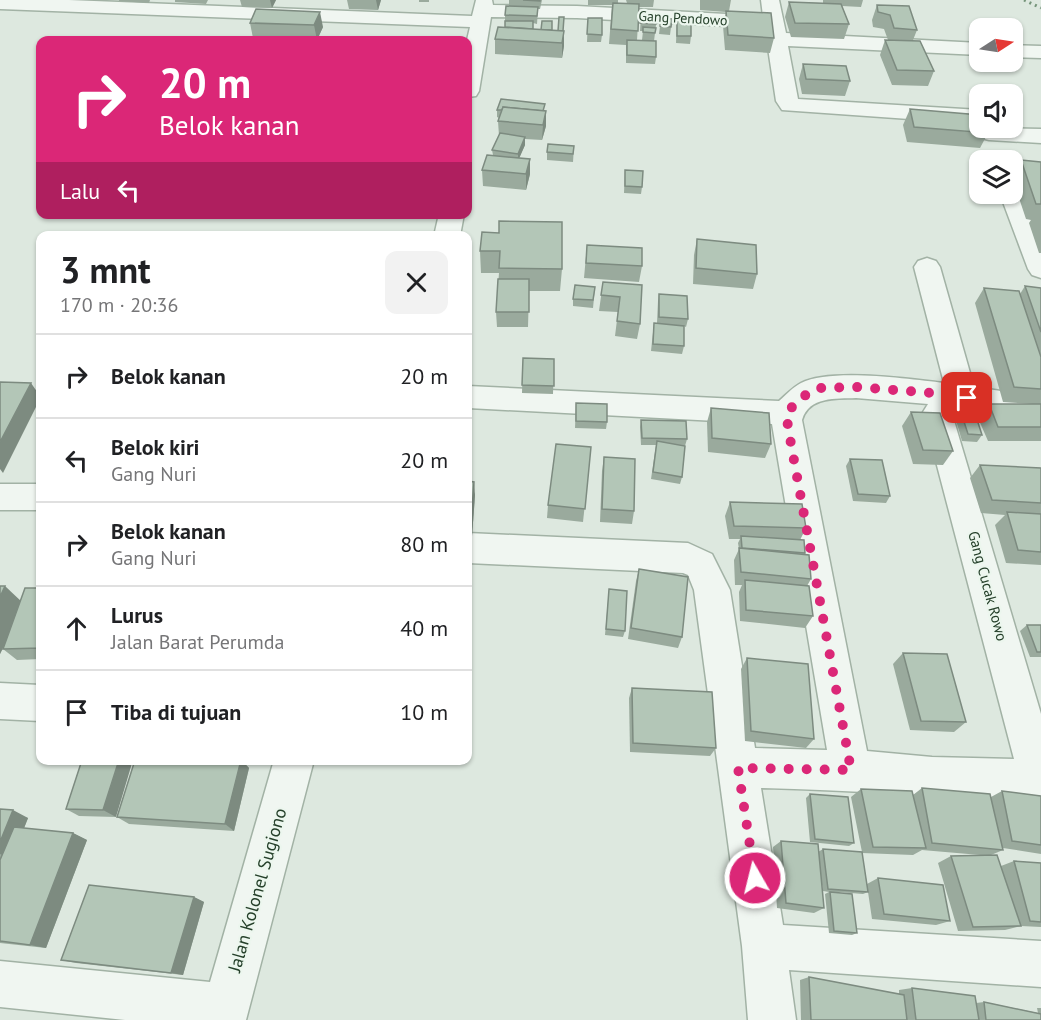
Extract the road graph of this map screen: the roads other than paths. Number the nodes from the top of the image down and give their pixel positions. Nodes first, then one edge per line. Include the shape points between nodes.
1 (770, 0) edge
2 (8, 2) edge
3 (84, 3) edge
4 (156, 5) edge
5 (213, 6) edge
6 (482, 11) edge
7 (776, 31) junction
8 (969, 48) edge
9 (1023, 51) edge
10 (1041, 52) edge
11 (472, 68) edge
12 (1023, 119) edge
13 (1041, 120) edge
14 (969, 129) edge
15 (1023, 135) edge
16 (1041, 136) edge
17 (1016, 204) edge
18 (927, 267) dead end
19 (1041, 269) edge
20 (948, 395) junction
21 (472, 397) edge
22 (1041, 408) edge
23 (789, 413) junction
24 (0, 497) edge
25 (36, 497) edge
26 (472, 549) edge
27 (0, 701) edge
28 (36, 704) edge
29 (293, 765) edge
30 (738, 768) junction
31 (851, 770) junction
32 (1041, 780) edge
33 (764, 946) junction
34 (1041, 964) edge
35 (0, 984) edge
36 (223, 1013) edge
37 (772, 1020) edge

1 - 7 street
2 - 3 street, Gang Pendowo
3 - 4 street, Gang Pendowo
4 - 5 street, Gang Pendowo
5 - 6 street, Gang Pendowo
6 - 7 street, Gang Pendowo via 577,12
6 - 11 street
7 - 8 street, Gang Pendowo
7 - 14 street via 787,101 793,106
9 - 10 street
12 - 13 street
15 - 16 street
17 - 19 street
18 - 20 street, Gang Cucak Rowo
20 - 22 street
20 - 23 street via 856,387 819,388 798,400
20 - 32 street, Gang Cucak Rowo
21 - 23 street
23 - 31 street via 791,444
24 - 25 street
26 - 30 street via 688,558 700,565 712,590
27 - 28 street
29 - 36 street, Jalan Kolonel Sugiono
30 - 31 street
30 - 33 street
31 - 32 street
33 - 34 street
33 - 37 street
35 - 36 street

